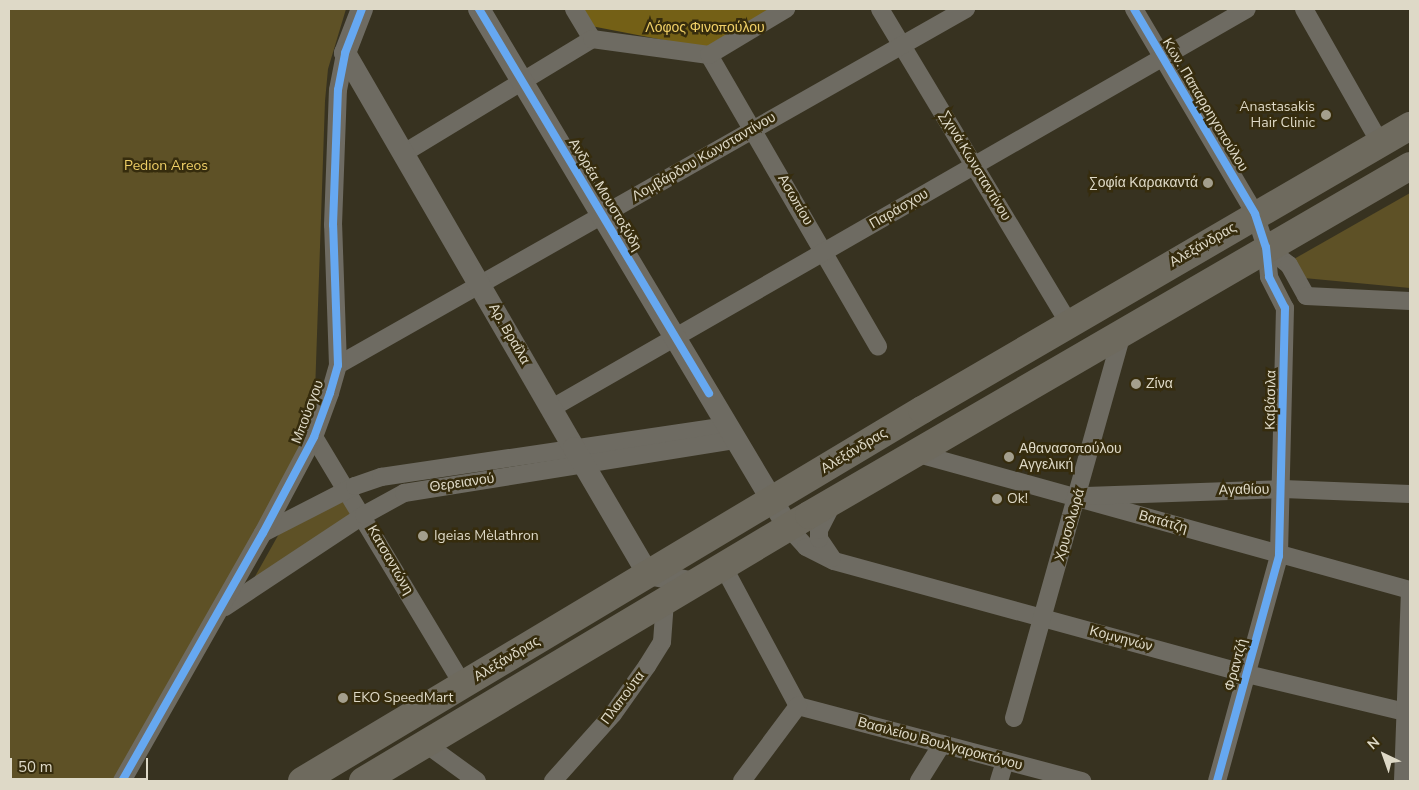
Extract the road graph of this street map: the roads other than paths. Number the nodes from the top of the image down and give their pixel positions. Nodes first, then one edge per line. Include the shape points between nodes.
1 (362, 9) edge
2 (479, 9) edge
3 (574, 9) edge
4 (786, 9) edge
5 (880, 9) edge
6 (966, 9) edge
7 (1134, 9) edge
8 (1247, 9) edge
9 (1304, 9) edge
10 (592, 39) junction
11 (902, 45) junction
12 (345, 53) junction
13 (709, 54) junction
14 (1163, 57) junction
15 (523, 81) junction
16 (1410, 126) edge
17 (754, 129) junction
18 (1380, 143) junction
19 (404, 153) junction
20 (975, 166) junction
21 (1410, 166) edge
22 (1255, 214) junction
23 (602, 215) junction
24 (1266, 247) junction
25 (825, 251) junction
26 (480, 284) junction
27 (1306, 296) junction
28 (1410, 302) edge
29 (1285, 308) junction
30 (1069, 323) junction
31 (1123, 331) junction
32 (675, 338) junction
33 (878, 346) dead end
34 (338, 365) junction
35 (552, 408) junction
36 (732, 433) junction
37 (314, 437) junction
38 (915, 453) junction
39 (580, 456) junction
40 (1282, 489) junction
41 (348, 490) junction
42 (1410, 494) edge
43 (1078, 497) junction
44 (835, 500) junction
45 (772, 501) junction
46 (364, 515) junction
47 (788, 528) junction
48 (263, 533) junction
49 (1279, 556) junction
50 (834, 561) junction
51 (722, 566) junction
52 (648, 574) junction
53 (695, 583) junction
54 (1410, 590) edge
55 (665, 601) junction
56 (220, 610) junction
57 (1044, 618) junction
58 (1247, 674) junction
59 (463, 685) junction
60 (798, 706) junction
61 (1408, 712) edge
62 (1014, 718) dead end
63 (426, 744) junction
64 (942, 744) junction
65 (1005, 761) junction
66 (122, 781) edge
67 (302, 781) edge
68 (363, 781) edge
69 (477, 781) edge
70 (553, 781) edge
71 (742, 781) edge
72 (919, 781) edge
73 (999, 781) edge
74 (1082, 781) edge
75 (1217, 781) edge
76 (1403, 781) edge

1 - 12 street, Μπούσγου
2 - 15 street, Ανδρέα Μουστοξύδη
3 - 10 street
4 - 13 street
5 - 11 street, Σχινά Κωνσταντίνου
6 - 11 street, Λομβάρδου Κωνσταντίνου
7 - 14 street, Κων. Παπαρρηγοπούλου
8 - 14 street, Παράσχου
9 - 18 street
10 - 13 street
10 - 15 street
11 - 17 street, Λομβάρδου Κωνσταντίνου
11 - 20 street, Σχινά Κωνσταντίνου
12 - 19 street, Αρ. Βραΐλα
12 - 34 street, Μπούσγου via 338,90 333,225
13 - 17 street, Ασωπίου
14 - 20 street, Παράσχου
14 - 22 street, Κων. Παπαρρηγοπούλου
15 - 19 street
15 - 23 street, Ανδρέα Μουστοξύδη
16 - 18 main road, Αλεξάνδρας
17 - 23 street, Λομβάρδου Κωνσταντίνου
17 - 25 street, Ασωπίου
18 - 22 main road, Αλεξάνδρας
19 - 26 street, Αρ. Βραΐλα
20 - 25 street, Παράσχου
20 - 30 street, Σχινά Κωνσταντίνου
21 - 24 main road
22 - 24 street, Κων. Παπαρρηγοπούλου
22 - 30 main road, Αλεξάνδρας
23 - 26 street, Λομβάρδου Κωνσταντίνου
23 - 32 street, Ανδρέα Μουστοξύδη
24 - 27 street via 1289,265
24 - 29 street, Καβάσιλα via 1269,277
24 - 31 main road
25 - 32 street, Παράσχου
25 - 33 street, Ασωπίου
26 - 34 street, Λομβάρδου Κωνσταντίνου
26 - 35 street, Αρ. Βραΐλα
27 - 28 street
27 - 29 street
29 - 40 street, Καβάσιλα
30 - 45 main road, Αλεξάνδρας
31 - 38 main road
31 - 43 street, Χρυσολωρά
32 - 35 street, Παράσχου
32 - 36 street, Ανδρέα Μουστοξύδη
34 - 37 street, Μπούσγου
35 - 39 street, Αρ. Βραΐλα
36 - 39 street, Θερειανού
36 - 45 street, Ανδρέα Μουστοξύδη
37 - 41 street, Κατσαντώνη
37 - 48 street, Μπούσγου
38 - 43 street, Βατάτζη
38 - 44 main road
39 - 41 street, Θερειανού via 399,473
39 - 46 street, Θερειανού via 417,490 391,499
39 - 52 street, Αρ. Βραΐλα
40 - 42 street, Αγαθίου
40 - 43 street, Αγαθίου via 1116,493
40 - 49 street, Καβάσιλα
41 - 46 street, Κατσαντώνη
41 - 48 street, Θερειανού
43 - 49 street, Βατάτζη
43 - 57 street, Χρυσολωρά
44 - 47 main road
44 - 50 street via 818,530 819,539
45 - 47 street, Κομνηνών
45 - 52 main road, Αλεξάνδρας
46 - 56 street, Θερειανού
46 - 59 street, Κατσαντώνη
47 - 50 street, Κομνηνών via 806,546
47 - 51 main road
48 - 56 street, Μπούσγου
49 - 54 street, Βατάτζη
49 - 58 street, Φραντζή
50 - 57 street, Κομνηνών
51 - 53 main road
51 - 60 street
52 - 53 street
52 - 59 main road, Αλεξάνδρας
53 - 55 main road
54 - 61 street
55 - 63 main road
55 - 70 street, Πλαπούτα via 662,642 612,714
56 - 66 street, Μπούσγου
57 - 58 street, Κομνηνών
57 - 62 street, Χρυσολωρά
58 - 61 street, Κομνηνών
58 - 75 street, Φραντζή
59 - 67 main road, Αλεξάνδρας
60 - 64 street, Βασιλείου Βουλγαροκτόνου
60 - 71 street
61 - 76 street
63 - 68 main road
63 - 69 street
64 - 65 street, Βασιλείου Βουλγαροκτόνου
64 - 72 street
65 - 73 street
65 - 74 street, Βασιλείου Βουλγαροκτόνου

